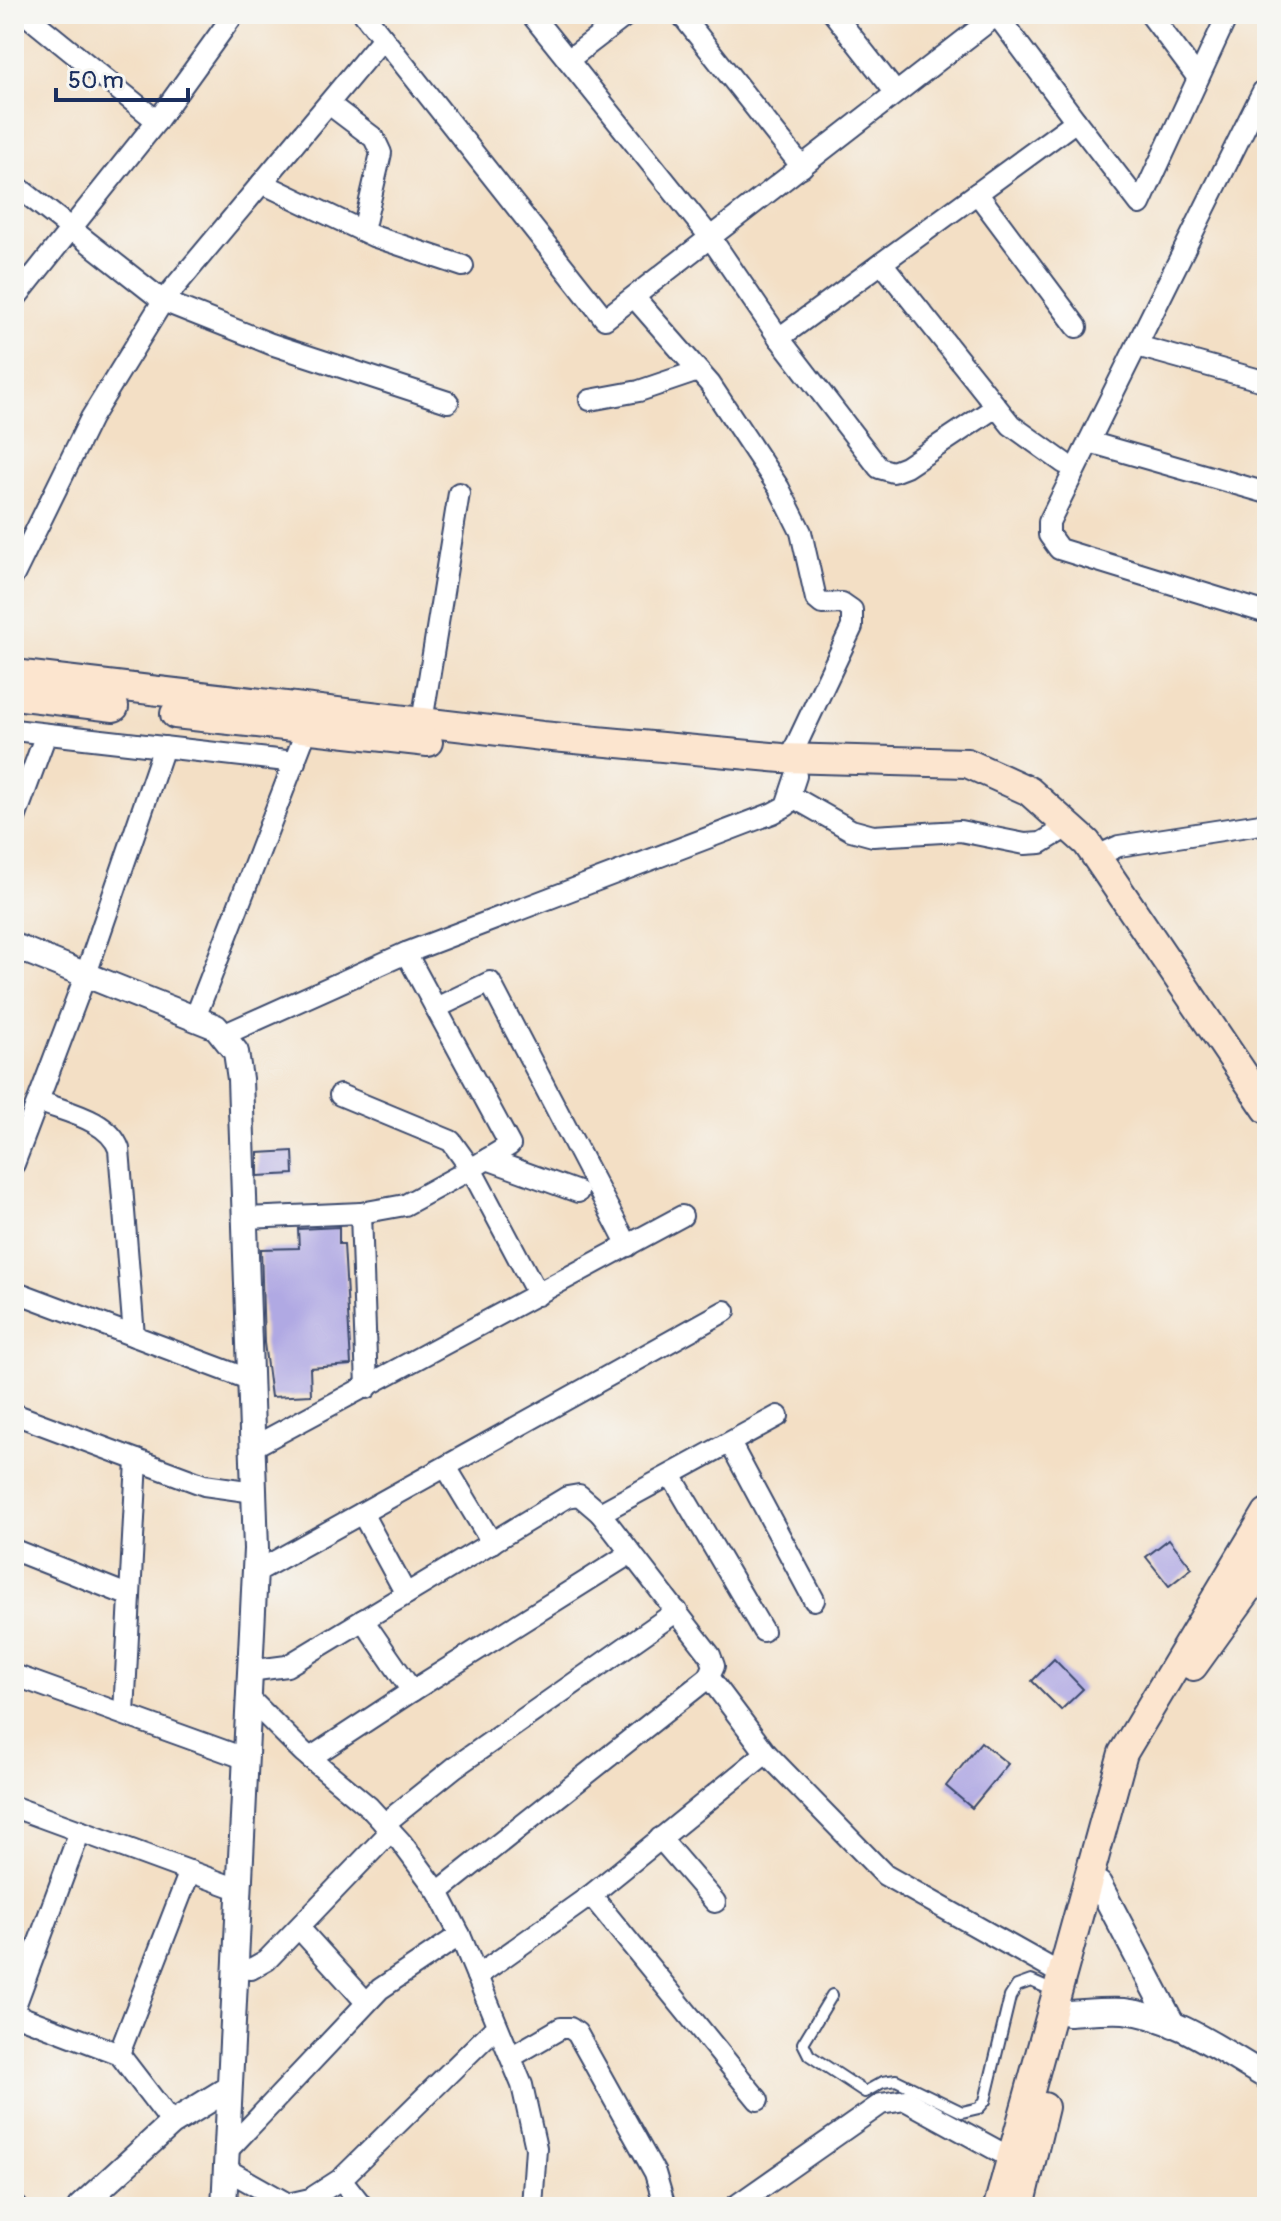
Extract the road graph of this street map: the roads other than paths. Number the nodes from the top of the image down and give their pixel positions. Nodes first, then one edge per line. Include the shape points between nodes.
1 (25, 14) edge
2 (234, 14) edge
3 (364, 14) edge
4 (531, 14) edge
5 (628, 14) edge
6 (681, 14) edge
7 (834, 14) edge
8 (997, 14) edge
9 (1150, 14) edge
10 (1228, 14) edge
11 (383, 38) junction
12 (568, 60) junction
13 (1198, 78) junction
14 (1263, 91) dead end
15 (896, 93) junction
16 (329, 104) junction
17 (157, 121) junction
18 (1076, 121) junction
19 (802, 167) junction
20 (262, 183) junction
21 (14, 184) edge
22 (977, 193) junction
23 (70, 228) junction
24 (363, 231) junction
25 (710, 237) junction
26 (882, 263) junction
27 (463, 266) dead end
28 (634, 297) junction
29 (14, 300) edge
30 (163, 301) junction
31 (1077, 327) dead end
32 (779, 338) junction
33 (1137, 346) junction
34 (698, 371) junction
35 (1267, 382) edge
36 (590, 400) dead end
37 (448, 402) dead end
38 (996, 407) junction
39 (1089, 442) junction
40 (1064, 463) dead end
41 (459, 493) dead end
42 (1267, 493) edge
43 (14, 575) edge
44 (1267, 613) edge
45 (14, 674) edge
46 (14, 695) edge
47 (422, 722) junction
48 (307, 729) junction
49 (14, 730) edge
50 (46, 734) junction
51 (164, 747) junction
52 (295, 762) junction
53 (793, 777) junction
54 (14, 821) edge
55 (1267, 823) edge
56 (1069, 826) junction
57 (1097, 856) junction
58 (14, 946) edge
59 (406, 953) junction
60 (86, 974) junction
61 (436, 1008) junction
62 (195, 1018) junction
63 (223, 1035) junction
64 (340, 1095) dead end
65 (38, 1101) junction
66 (1267, 1109) edge
67 (14, 1164) edge
68 (479, 1164) junction
69 (578, 1192) dead end
70 (361, 1213) junction
71 (682, 1216) dead end
72 (246, 1218) junction
73 (628, 1246) junction
74 (14, 1291) edge
75 (538, 1295) junction
76 (725, 1311) dead end
77 (134, 1336) junction
78 (251, 1380) junction
79 (367, 1388) junction
80 (14, 1414) edge
81 (778, 1416) dead end
82 (730, 1443) junction
83 (253, 1447) junction
84 (137, 1460) junction
85 (446, 1467) junction
86 (671, 1475) junction
87 (254, 1492) junction
88 (362, 1513) junction
89 (600, 1513) junction
90 (1267, 1513) edge
91 (492, 1543) junction
92 (14, 1550) edge
93 (631, 1553) junction
94 (254, 1573) junction
95 (1264, 1573) edge
96 (406, 1594) junction
97 (130, 1596) junction
98 (814, 1600) dead end
99 (677, 1611) junction
100 (363, 1620) junction
101 (763, 1631) dead end
102 (249, 1671) junction
103 (14, 1675) edge
104 (709, 1677) junction
105 (412, 1691) junction
106 (248, 1697) junction
107 (124, 1714) junction
108 (766, 1753) junction
109 (244, 1758) junction
110 (310, 1758) junction
111 (14, 1807) edge
112 (388, 1828) junction
113 (80, 1831) junction
114 (660, 1838) junction
115 (190, 1871) junction
116 (1099, 1884) junction
117 (238, 1889) junction
118 (438, 1892) junction
119 (591, 1895) junction
120 (715, 1902) dead end
121 (299, 1928) junction
122 (460, 1935) junction
123 (234, 1968) junction
124 (477, 1976) junction
125 (1061, 1993) junction
126 (832, 1995) dead end
127 (366, 2002) junction
128 (14, 2012) edge
129 (1173, 2025) junction
130 (497, 2026) junction
131 (119, 2054) junction
132 (511, 2057) junction
133 (1267, 2077) edge
134 (229, 2088) junction
135 (758, 2100) dead end
136 (172, 2123) junction
137 (1011, 2158) junction
138 (226, 2160) junction
139 (341, 2179) junction
140 (80, 2207) edge
141 (224, 2207) edge
142 (363, 2207) edge
143 (532, 2207) edge
144 (665, 2207) edge
145 (734, 2207) edge
146 (998, 2207) edge
147 (1020, 2207) edge

1 - 17 street
2 - 17 street
3 - 11 street
4 - 12 street
5 - 12 street
6 - 19 street
7 - 15 street
8 - 15 street
8 - 18 street
9 - 13 street
10 - 13 street
11 - 16 street
11 - 28 street via 605,319
12 - 25 street
13 - 18 street via 1140,204
14 - 33 street
15 - 19 street
16 - 20 street
16 - 24 street via 374,138 381,153
17 - 23 street
18 - 22 street
19 - 25 street
20 - 24 street
20 - 30 street
21 - 23 street
22 - 26 street
22 - 31 street
23 - 29 street
23 - 30 street
24 - 27 street
25 - 28 street
25 - 32 street
26 - 32 street
26 - 38 street
28 - 34 street
30 - 37 street via 271,344
30 - 43 street via 91,418
32 - 38 street via 879,468 893,472 906,467
33 - 35 street
33 - 39 street
34 - 36 street via 639,391
34 - 53 street via 779,488 801,532 816,599 848,605 854,619
38 - 40 street via 1033,443
39 - 42 street
39 - 44 street via 1049,522 1053,544
41 - 47 street
45 - 47 main road
46 - 48 main road
47 - 53 main road
48 - 52 street
48 - 53 main road
49 - 50 street
50 - 51 street
50 - 54 street
51 - 52 street
51 - 60 street
52 - 62 street
53 - 56 main road via 960,775 1029,791
53 - 56 street via 851,830 873,836 960,831 1025,844 1041,843
53 - 59 street via 786,806 773,813
55 - 57 street via 1119,846
56 - 57 main road
57 - 66 main road
58 - 60 street
59 - 61 street
59 - 63 street
60 - 62 street
60 - 65 street
61 - 68 street via 510,1145
61 - 73 street via 490,982
62 - 63 street
63 - 72 street via 236,1052 240,1079
64 - 68 street via 451,1141
65 - 67 street
65 - 77 street via 114,1135
68 - 69 street
68 - 70 street via 405,1205
68 - 75 street
70 - 72 street
70 - 79 street
71 - 73 street
72 - 78 street
73 - 75 street
74 - 77 street
75 - 79 street
76 - 85 street
77 - 78 street
78 - 83 street
79 - 83 street
80 - 84 street
81 - 82 street
82 - 86 street
82 - 98 street
83 - 87 street
84 - 87 street via 204,1485
84 - 97 street
85 - 88 street
85 - 91 street
86 - 89 street
86 - 101 street
87 - 94 street
88 - 94 street
88 - 96 street
89 - 91 street via 579,1495 567,1497
89 - 93 street
90 - 125 main road via 1123,1753
91 - 96 street
92 - 97 street
93 - 99 street
93 - 105 street
94 - 102 street
95 - 116 main road via 1161,1710 1129,1784
96 - 100 street
97 - 107 street
99 - 104 street via 710,1655 714,1666
99 - 112 street via 455,1767
100 - 102 street via 287,1666
100 - 105 street
102 - 106 street
103 - 107 street
104 - 108 street
104 - 118 street
105 - 110 street
106 - 109 street
106 - 110 street
107 - 109 street
108 - 114 street
108 - 125 street via 885,1875
109 - 117 street
110 - 112 street
111 - 113 street
112 - 118 street
112 - 121 street
113 - 115 street
113 - 128 street
114 - 119 street
114 - 120 street
115 - 117 street
115 - 131 street
116 - 125 main road
116 - 129 street
117 - 123 street
118 - 122 street
119 - 124 street
119 - 135 street
121 - 123 street via 260,1966
121 - 127 street
122 - 124 street
122 - 127 street
123 - 134 street
124 - 130 street
125 - 126 lane via 1031,1981 1017,1986 985,2101 962,2112 896,2080 865,2092 809,2055 803,2043
125 - 129 street
125 - 137 main road
125 - 147 main road
127 - 138 street
128 - 131 street
129 - 133 street
130 - 132 street
130 - 139 street
131 - 136 street
132 - 143 street via 536,2148
132 - 144 street via 561,2028 577,2033 655,2173
134 - 136 street
134 - 138 street
136 - 140 street
137 - 145 street via 895,2099
137 - 146 main road
138 - 139 street via 288,2204 310,2199
138 - 141 street
139 - 142 street

